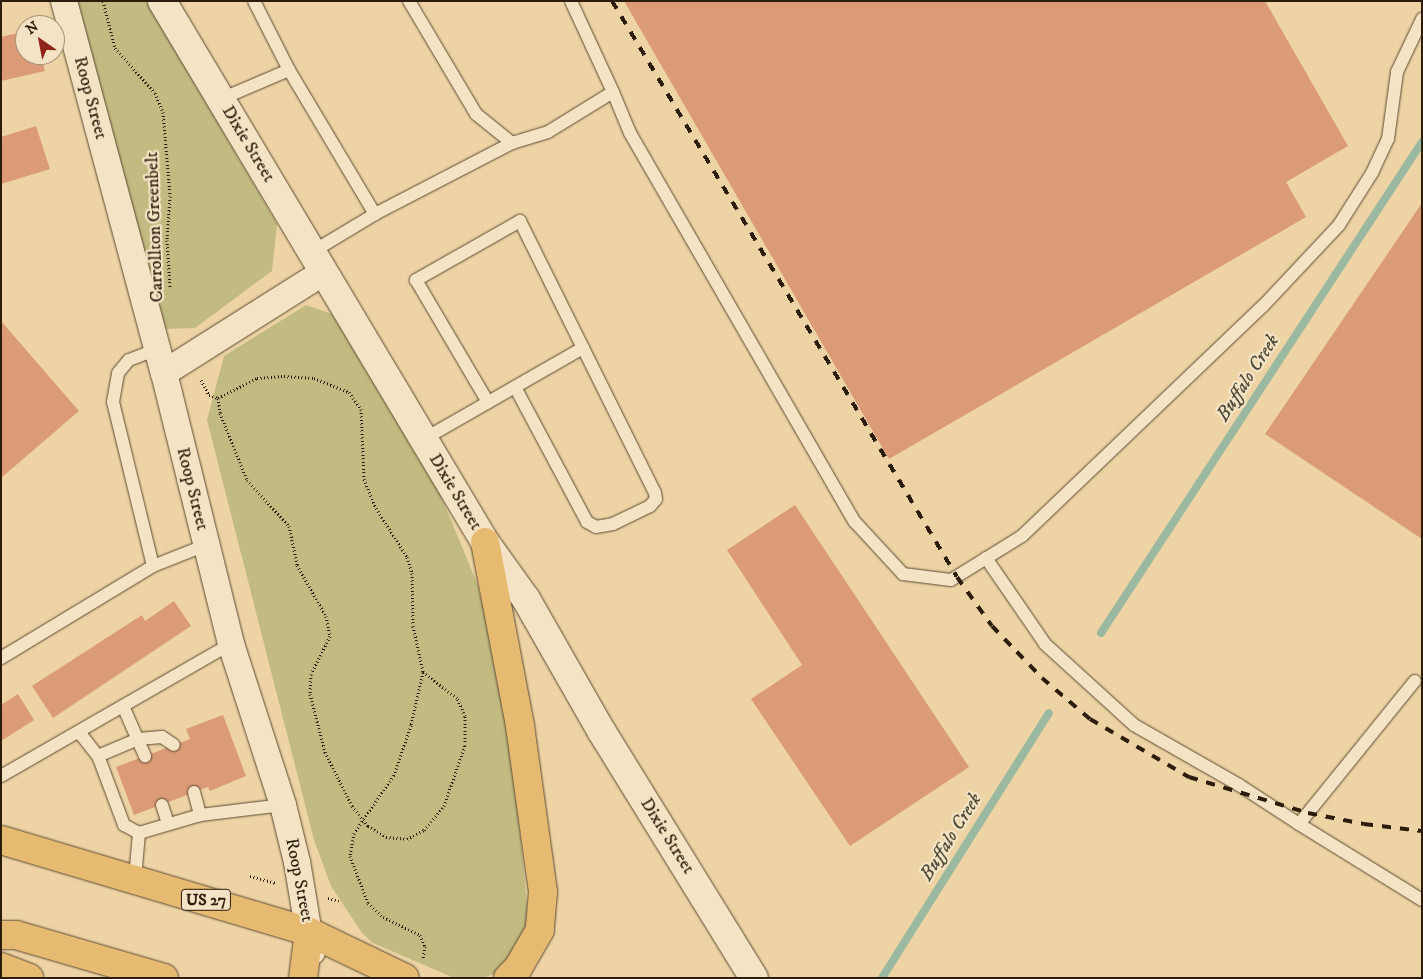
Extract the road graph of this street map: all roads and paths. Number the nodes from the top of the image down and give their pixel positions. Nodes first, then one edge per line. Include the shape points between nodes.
1 (64, 1) edge
2 (102, 1) edge
3 (162, 1) edge
4 (254, 1) edge
5 (409, 1) edge
6 (571, 1) edge
7 (1422, 19) edge
8 (289, 70) junction
9 (613, 92) junction
10 (221, 99) junction
11 (512, 143) junction
12 (375, 214) junction
13 (318, 262) junction
14 (170, 294) dead end
15 (583, 348) junction
16 (187, 356) junction
17 (160, 361) junction
18 (515, 387) junction
19 (218, 398) junction
20 (488, 402) junction
21 (424, 439) junction
22 (485, 542) junction
23 (206, 545) junction
24 (986, 558) junction
25 (154, 566) junction
26 (230, 644) junction
27 (1, 658) edge
28 (423, 672) junction
29 (1415, 680) dead end
30 (123, 706) junction
31 (79, 732) junction
32 (138, 739) junction
33 (174, 745) dead end
34 (98, 756) junction
35 (145, 756) dead end
36 (1, 776) edge
37 (194, 792) dead end
38 (162, 805) dead end
39 (283, 805) junction
40 (200, 815) junction
41 (363, 821) junction
42 (168, 824) junction
43 (1298, 824) junction
44 (139, 832) junction
45 (1, 840) edge
46 (135, 878) junction
47 (1422, 900) edge
48 (309, 932) junction
49 (1, 935) edge
50 (2, 968) edge
51 (414, 968) edge
52 (29, 978) edge
53 (164, 978) edge
54 (303, 978) edge
55 (316, 978) edge
56 (508, 978) edge
57 (754, 978) edge

1 - 17 street, Roop Street
2 - 14 path, Carrollton Greenbelt via 114,48 155,93 163,112 170,196 167,240
3 - 10 street, Dixie Street
4 - 8 lane
5 - 11 lane via 476,114
6 - 9 lane
7 - 24 lane via 1397,72 1388,139 1372,173 1339,225 1263,306 1134,432 1022,536
8 - 10 lane
8 - 12 lane
9 - 11 lane via 548,132
9 - 24 lane via 630,133 855,522 903,574 951,580
10 - 13 street, Dixie Street
11 - 12 lane
12 - 13 lane
13 - 16 street
13 - 21 street, Dixie Street
15 - 18 lane
15 - 18 lane via 655,493 656,499 650,506 613,524 596,527 587,522
15 - 20 lane via 520,221 416,280
16 - 17 street
16 - 19 path via 209,395
17 - 23 street, Roop Street
17 - 25 lane via 129,360 118,373 112,402
18 - 20 lane
19 - 28 path via 257,378 284,376 324,381 356,397 363,421 364,479 376,508 407,557 412,572 413,626
19 - 41 path via 220,413 247,480 289,526 297,565 326,616 330,636 311,674 310,694 325,752 337,781
20 - 21 lane
21 - 22 street, Dixie Street
22 - 56 main road via 520,726 543,892 540,930 518,968
22 - 57 street, Dixie Street via 526,599 602,732
23 - 25 lane
23 - 26 street, Roop Street
24 - 43 lane via 1045,644 1134,725 1239,785
25 - 27 lane
26 - 30 lane
26 - 39 street, Roop Street
28 - 41 path via 411,725 394,775
28 - 41 path via 457,698 465,716 465,745 444,806 424,830 407,839 386,837
29 - 43 lane
30 - 31 lane
30 - 32 lane
31 - 34 lane
31 - 36 lane
32 - 33 lane via 162,737
32 - 34 lane
32 - 35 lane
34 - 44 lane via 124,824
37 - 40 lane
38 - 42 lane
39 - 40 lane
39 - 48 street, Roop Street
40 - 42 lane
41 - 51 path via 354,833 350,856 359,887 375,912 420,935 425,946
42 - 44 lane
43 - 47 lane
44 - 46 lane
45 - 46 main road, US 27
46 - 48 main road, US 27
48 - 51 main road, US 27
48 - 54 main road
48 - 55 street, Roop Street
49 - 53 main road via 16,935
50 - 52 main road

